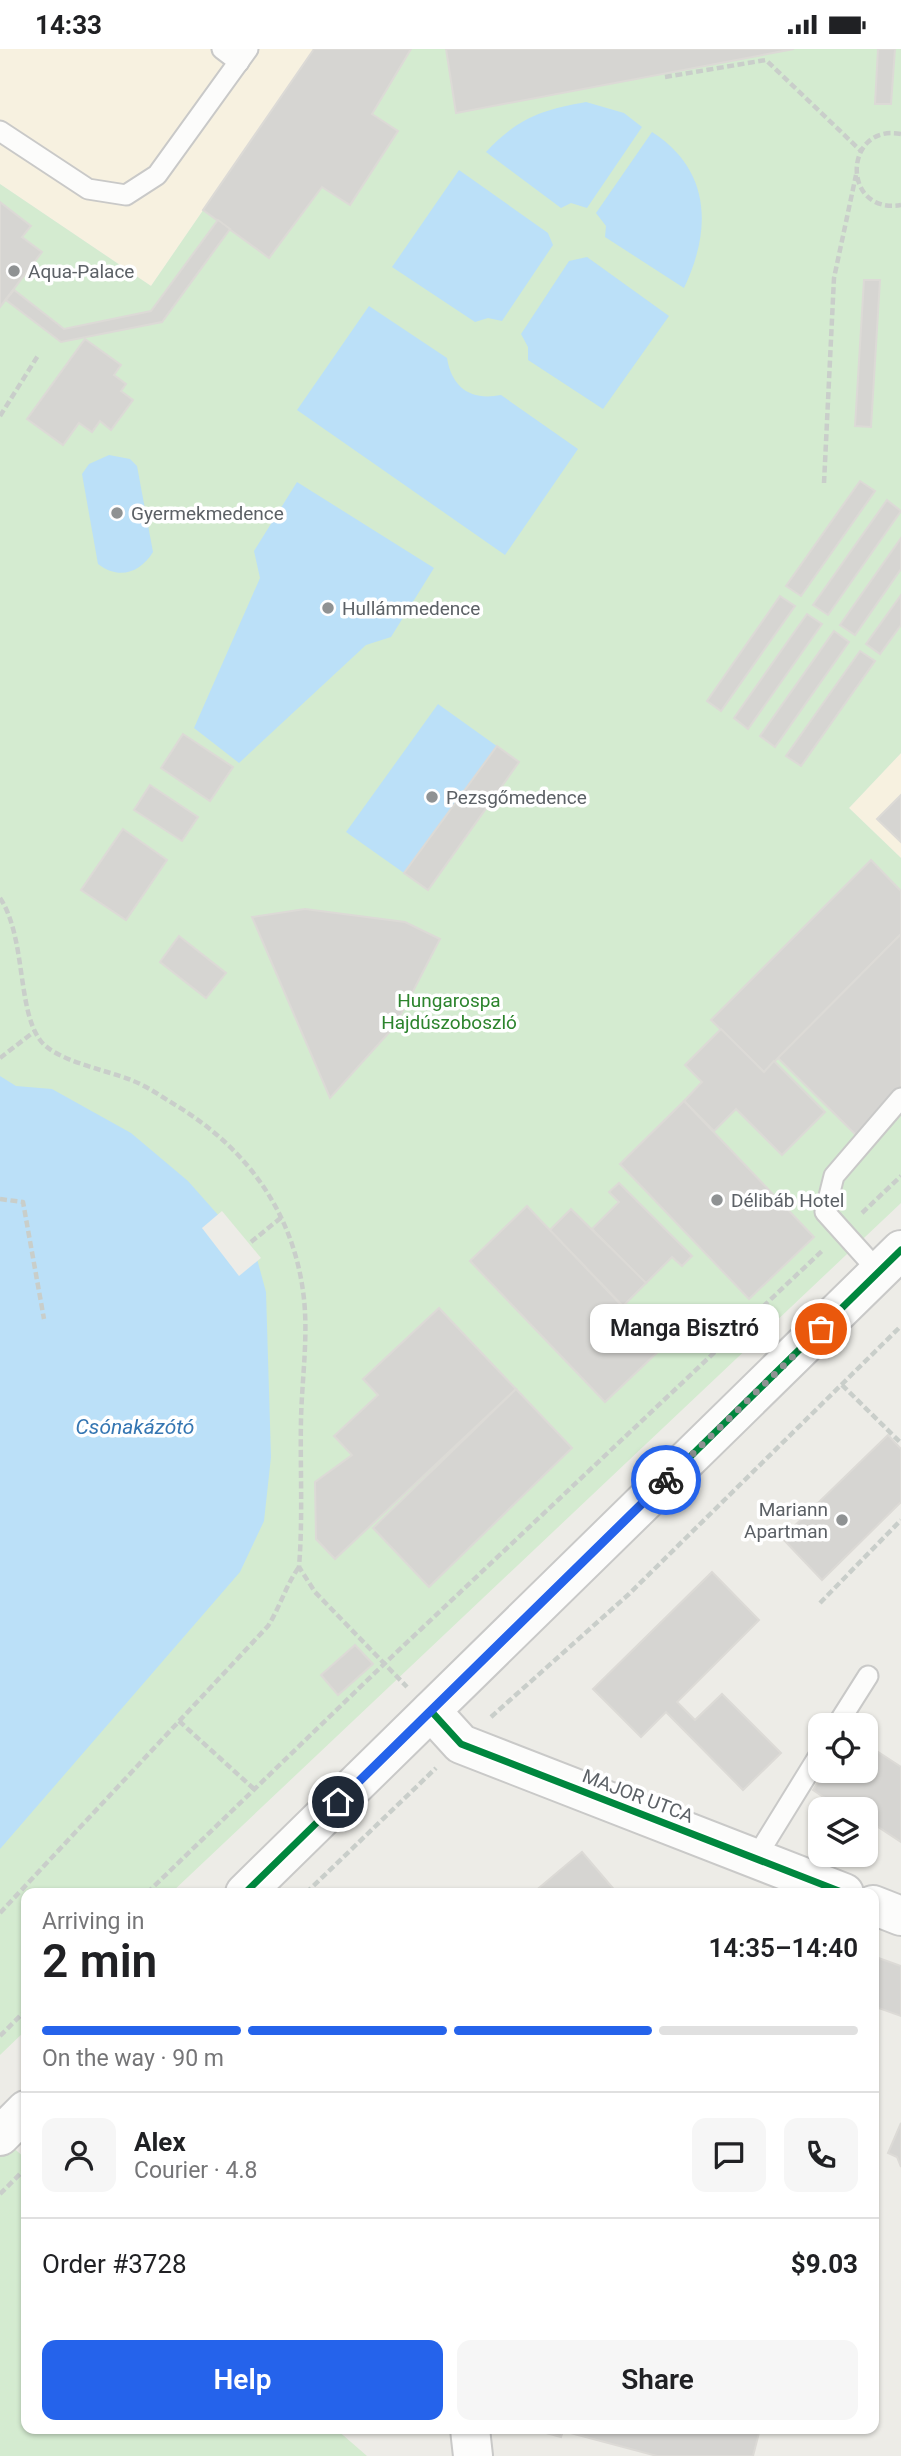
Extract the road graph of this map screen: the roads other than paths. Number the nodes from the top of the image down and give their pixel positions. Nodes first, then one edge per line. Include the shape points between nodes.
1 (222, 49) edge
2 (244, 55) edge
3 (0, 131) edge
4 (901, 1098) edge
5 (890, 1261) edge
6 (868, 1676) dead end
7 (431, 1711) junction
8 (845, 1713) edge
9 (808, 1773) edge
10 (755, 1859) junction
11 (250, 1888) edge
12 (831, 1888) edge
13 (879, 1907) edge
14 (901, 1916) edge
15 (21, 2115) edge
16 (0, 2136) edge
17 (471, 2434) edge
18 (473, 2456) edge

1 - 2 lane
2 - 3 lane via 157,175 126,195 88,189
4 - 5 lane via 834,1176 825,1212 842,1231
5 - 7 street
6 - 8 lane
7 - 10 street, MAJOR UTCA via 461,1744
7 - 11 street
9 - 10 lane
10 - 12 street, MAJOR UTCA
13 - 14 street
15 - 16 street
17 - 18 street

